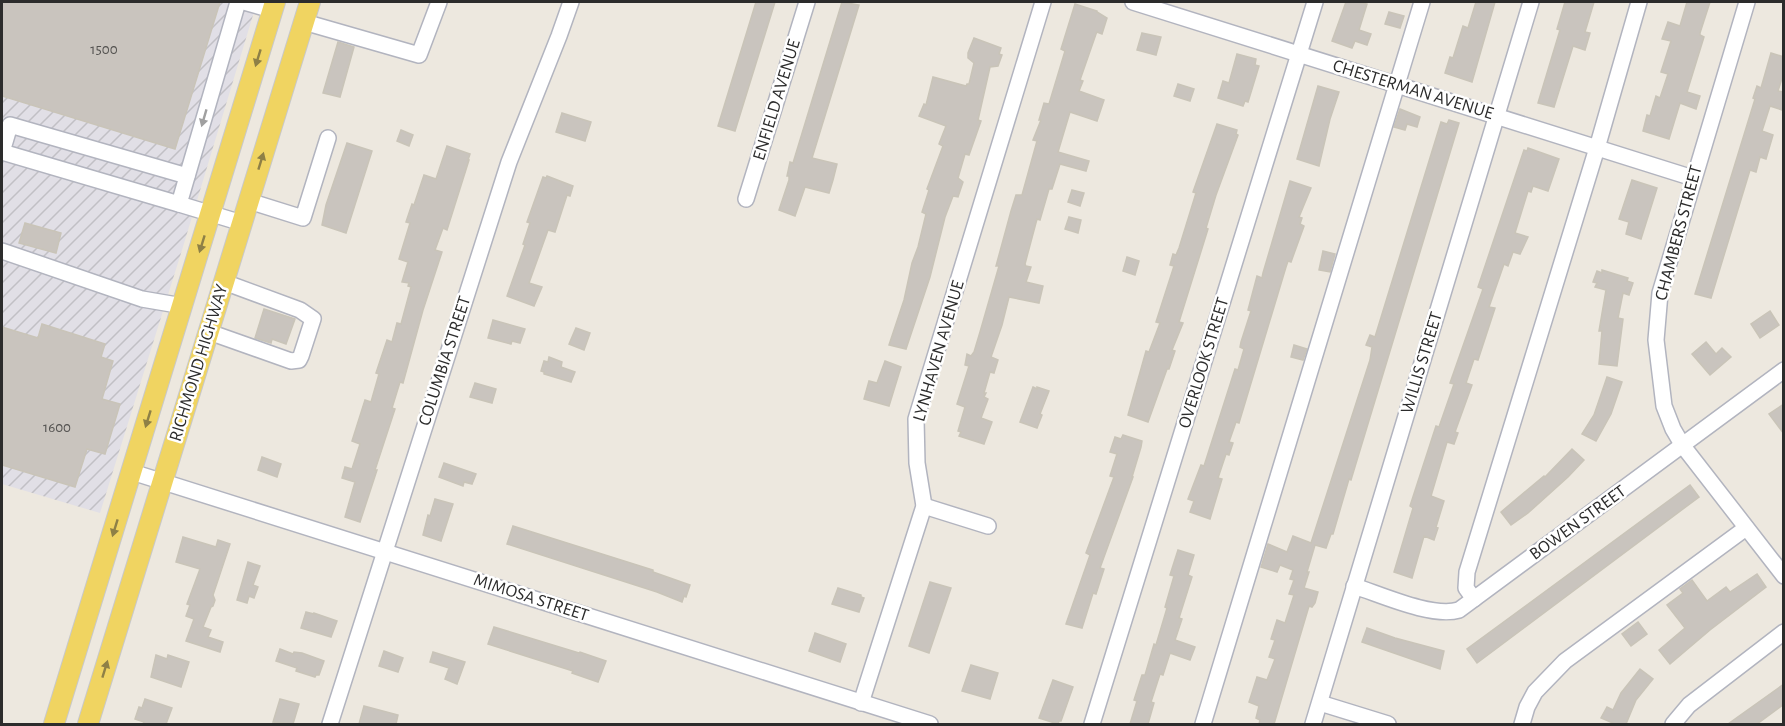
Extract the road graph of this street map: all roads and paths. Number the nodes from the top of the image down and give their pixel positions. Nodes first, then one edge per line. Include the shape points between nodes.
1 (238, 2) edge
2 (244, 2) edge
3 (310, 2) edge
4 (439, 2) edge
5 (571, 2) edge
6 (807, 2) edge
7 (1043, 2) edge
8 (1133, 2) edge
9 (1315, 2) edge
10 (1422, 2) edge
11 (1531, 2) edge
12 (1639, 2) edge
13 (1747, 2) edge
14 (274, 6) edge
15 (304, 22) junction
16 (1299, 55) junction
17 (1397, 85) junction
18 (1498, 117) junction
19 (328, 138) dead end
20 (1597, 148) junction
21 (187, 176) junction
22 (1693, 178) junction
23 (746, 199) dead end
24 (249, 201) junction
25 (179, 204) junction
26 (211, 213) junction
27 (242, 222) junction
28 (2, 251) edge
29 (224, 282) junction
30 (183, 306) junction
31 (208, 332) junction
32 (1784, 370) edge
33 (1683, 446) junction
34 (132, 472) junction
35 (162, 481) junction
36 (924, 506) junction
37 (988, 526) dead end
38 (1746, 528) junction
39 (385, 552) junction
40 (1784, 576) edge
41 (1354, 586) junction
42 (1474, 599) junction
43 (1784, 632) edge
44 (861, 703) junction
45 (1320, 703) junction
46 (1676, 720) edge
47 (54, 724) edge
48 (88, 724) edge
49 (330, 724) edge
50 (930, 724) edge
51 (1092, 724) edge
52 (1203, 724) edge
53 (1313, 724) edge
54 (1388, 724) edge
55 (1522, 724) edge

1 -> 21 street
2 - 14 street
3 - 15 main road, RICHMOND HIGHWAY
4 - 15 street via 419,55
5 - 39 street, COLUMBIA STREET via 509,162
6 - 23 street, ENFIELD AVENUE
7 - 36 street, LYNHAVEN AVENUE via 916,419 917,463
8 - 16 street, CHESTERMAN AVENUE
9 - 16 street, OVERLOOK STREET
10 - 17 street
11 - 18 street, WILLIS STREET
12 - 20 street
13 - 22 street, CHAMBERS STREET
14 -> 26 main road, RICHMOND HIGHWAY
24 -> 15 main road, RICHMOND HIGHWAY
16 - 17 street, CHESTERMAN AVENUE
16 - 51 street, OVERLOOK STREET
17 - 18 street, CHESTERMAN AVENUE
17 - 52 street
18 - 20 street, CHESTERMAN AVENUE
18 - 41 street, WILLIS STREET
19 - 24 street via 303,218
20 - 22 street, CHESTERMAN AVENUE
20 - 42 street via 1467,572 1466,588
21 - 25 street
21 - 25 street via 10,125 2,152
22 - 33 street, CHAMBERS STREET via 1660,293 1656,340 1664,406
24 - 27 main road, RICHMOND HIGHWAY
25 - 26 street
26 - 27 street
26 -> 30 main road, RICHMOND HIGHWAY
27 - 29 main road, RICHMOND HIGHWAY
28 - 30 street via 142,299
29 - 31 main road, RICHMOND HIGHWAY
29 - 31 street via 313,318 301,356 291,361
30 -> 34 main road, RICHMOND HIGHWAY
31 - 35 main road, RICHMOND HIGHWAY
32 - 33 street, BOWEN STREET
33 - 38 street, CHAMBERS STREET
33 - 42 street, BOWEN STREET
34 - 35 street, MIMOSA STREET
34 -> 47 main road, RICHMOND HIGHWAY
35 - 39 street, MIMOSA STREET
48 -> 35 main road, RICHMOND HIGHWAY
36 - 37 street
36 - 44 street, LYNHAVEN AVENUE
38 - 40 street, CHAMBERS STREET
38 - 55 street via 1565,661 1535,692
39 - 44 street, MIMOSA STREET
39 - 49 street, COLUMBIA STREET
41 - 42 street, BOWEN STREET via 1432,612 1459,610
41 - 45 street, WILLIS STREET
43 - 46 street via 1689,705
44 - 50 street, MIMOSA STREET
45 - 53 street, WILLIS STREET
45 - 54 street

